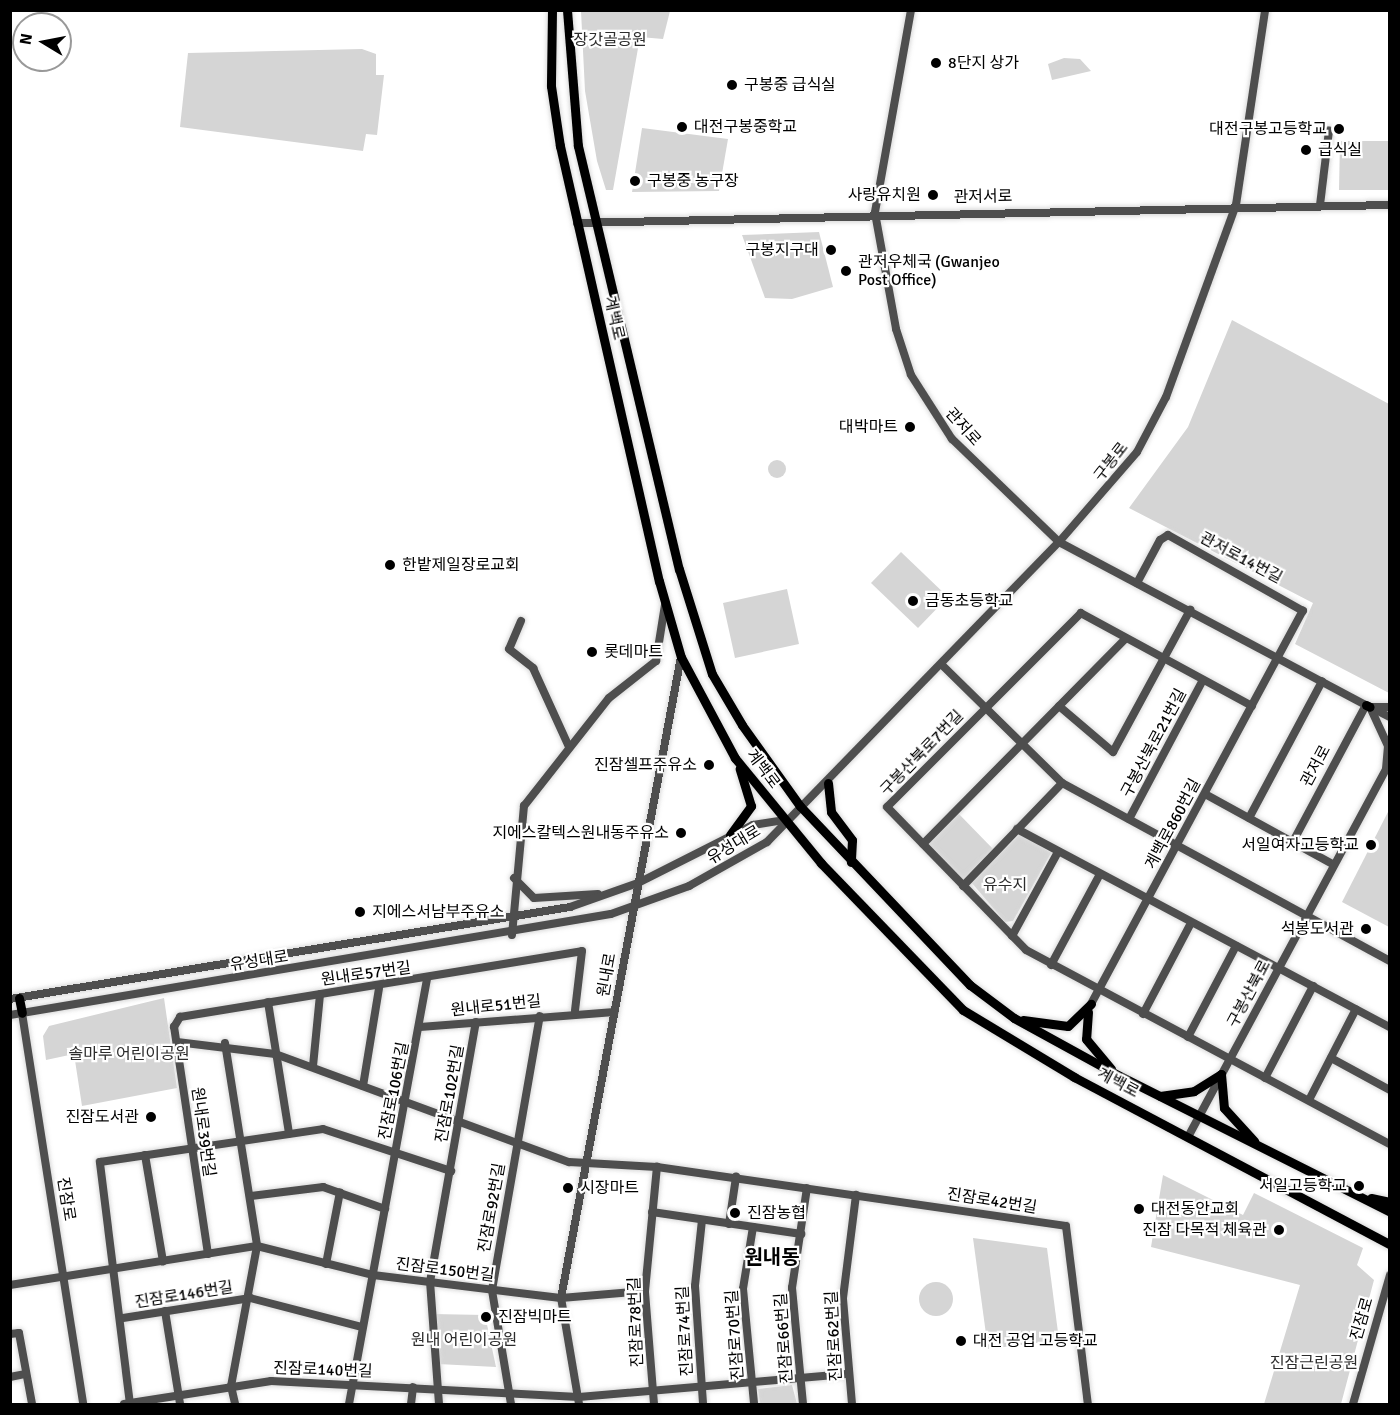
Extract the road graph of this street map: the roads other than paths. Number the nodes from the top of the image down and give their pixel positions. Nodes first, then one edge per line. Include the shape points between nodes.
1 (550, 10) edge
2 (911, 10) edge
3 (1265, 10) edge
4 (568, 11) edge
5 (1329, 131) dead end
6 (1236, 205) junction
7 (1320, 205) junction
8 (1389, 205) edge
9 (875, 213) junction
10 (577, 223) junction
11 (597, 223) junction
12 (1059, 542) junction
13 (1137, 583) junction
14 (665, 606) junction
15 (1190, 610) junction
16 (521, 621) dead end
17 (1126, 638) junction
18 (681, 657) junction
19 (1278, 657) junction
20 (1163, 658) junction
21 (941, 664) junction
22 (1203, 680) junction
23 (1322, 681) junction
24 (1059, 706) junction
25 (1252, 706) junction
26 (1368, 706) junction
27 (986, 707) junction
28 (1389, 707) edge
29 (1389, 717) edge
30 (1022, 743) junction
31 (569, 747) junction
32 (735, 758) junction
33 (1388, 765) edge
34 (828, 783) junction
35 (1062, 783) junction
36 (1205, 794) junction
37 (800, 806) junction
38 (1249, 818) junction
39 (1130, 819) junction
40 (784, 820) junction
41 (1017, 829) junction
42 (730, 835) junction
43 (1293, 842) junction
44 (923, 844) junction
45 (1177, 845) junction
46 (1058, 852) junction
47 (851, 862) junction
48 (1334, 864) junction
49 (1100, 874) junction
50 (514, 878) junction
51 (638, 883) junction
52 (963, 886) junction
53 (615, 892) junction
54 (1148, 900) junction
55 (633, 908) junction
56 (1307, 915) junction
57 (510, 921) junction
58 (1191, 923) junction
59 (512, 935) junction
60 (1012, 936) junction
61 (1236, 946) junction
62 (1389, 961) edge
63 (1051, 965) junction
64 (1278, 967) junction
65 (427, 978) junction
66 (1313, 986) junction
67 (379, 988) junction
68 (1098, 991) junction
69 (320, 994) junction
70 (15, 999) edge
71 (268, 1002) junction
72 (1091, 1004) junction
73 (1356, 1009) junction
74 (574, 1011) junction
75 (614, 1012) junction
76 (21, 1013) junction
77 (1143, 1014) junction
78 (10, 1015) edge
79 (540, 1016) junction
80 (1014, 1018) junction
81 (476, 1022) junction
82 (1389, 1027) edge
83 (420, 1028) junction
84 (1188, 1037) junction
85 (177, 1042) junction
86 (225, 1043) junction
87 (275, 1054) junction
88 (1331, 1058) junction
89 (1229, 1059) junction
90 (313, 1066) junction
91 (1114, 1073) junction
92 (1221, 1074) junction
93 (1265, 1078) junction
94 (363, 1086) junction
95 (1389, 1090) edge
96 (1160, 1096) junction
97 (1309, 1100) junction
98 (405, 1103) junction
99 (1199, 1116) junction
100 (458, 1122) junction
101 (289, 1133) junction
102 (1188, 1137) junction
103 (241, 1141) junction
104 (1389, 1144) edge
105 (517, 1145) junction
106 (1260, 1147) junction
107 (191, 1148) junction
108 (395, 1154) junction
109 (145, 1155) junction
110 (584, 1163) junction
111 (657, 1167) junction
112 (451, 1171) junction
113 (736, 1177) junction
114 (807, 1188) junction
115 (340, 1192) junction
116 (251, 1196) junction
117 (856, 1196) junction
118 (1358, 1196) junction
119 (1389, 1202) edge
120 (385, 1209) junction
121 (652, 1212) junction
122 (1389, 1212) edge
123 (702, 1220) junction
124 (729, 1224) junction
125 (753, 1227) junction
126 (801, 1234) junction
127 (1389, 1244) edge
128 (257, 1246) junction
129 (208, 1254) junction
130 (163, 1261) junction
131 (326, 1264) junction
132 (116, 1269) junction
133 (373, 1275) junction
134 (1389, 1275) edge
135 (63, 1277) junction
136 (430, 1282) junction
137 (10, 1285) edge
138 (492, 1290) junction
139 (645, 1291) junction
140 (249, 1298) junction
141 (561, 1298) junction
142 (165, 1311) junction
143 (123, 1318) junction
144 (362, 1327) junction
145 (15, 1333) edge
146 (26, 1374) junction
147 (849, 1374) junction
148 (10, 1377) edge
149 (800, 1379) junction
150 (752, 1384) junction
151 (350, 1385) junction
152 (231, 1386) junction
153 (413, 1387) junction
154 (439, 1389) junction
155 (702, 1389) junction
156 (509, 1392) junction
157 (653, 1394) junction
158 (178, 1396) junction
159 (579, 1401) edge
160 (32, 1404) edge
161 (83, 1404) edge
162 (128, 1404) edge
163 (180, 1404) edge
164 (235, 1404) edge
165 (349, 1404) edge
166 (411, 1404) edge
167 (439, 1404) edge
168 (511, 1404) edge
169 (654, 1404) edge
170 (703, 1404) edge
171 (754, 1404) edge
172 (803, 1404) edge
173 (852, 1404) edge
174 (1088, 1404) edge
175 (1353, 1404) edge

1 - 10 main road, 계백로 via 551,86
2 - 9 street, 관저로
3 - 6 street, 구봉로
4 - 11 main road, 계백로 via 570,88
5 - 7 street
6 - 7 street, 관저서로
6 - 9 street, 관저서로
6 - 12 street, 구봉로 via 1166,397 1137,452
7 - 8 street, 관저서로
9 - 11 street, 관저서로
9 - 12 street, 관저로 via 896,329 924,404 951,440
10 - 11 street, 관저서로
10 - 14 main road, 계백로
11 - 37 main road, 계백로 via 696,632 742,725
12 - 13 street, 관저로
12 - 21 street, 구봉로
13 - 15 street, 관저로
13 - 19 street, 관저로14번길 via 1160,540 1168,535 1303,610
14 - 18 main road, 계백로
14 - 31 street via 656,661 609,698
15 - 19 street, 관저로
15 - 20 street
16 - 31 street via 509,649 533,669
17 - 20 street
17 - 24 street
17 - 27 street via 1081,613
18 - 32 main road, 계백로
18 - 51 street, 원내로
19 - 23 street, 관저로
19 - 25 street, 계백로860번길
20 - 22 street
20 - 24 street via 1113,752
21 - 27 street, 구봉산북로21번길
21 - 34 street, 구봉로
22 - 25 street
22 - 39 street, 구봉산북로21번길
23 - 26 street, 관저로
23 - 38 street
24 - 30 street
25 - 36 street, 계백로860번길
26 - 28 street
26 - 29 street, 관저로
26 - 33 street via 1388,746
26 - 43 street, 관저로
27 - 30 street, 구봉산북로21번길
27 - 44 street, 구봉산북로7번길 via 887,807
30 - 35 street, 구봉산북로21번길
30 - 44 street
31 - 50 street via 524,806
32 - 40 main road, 계백로
32 - 42 main road via 751,806
33 - 48 street, 구봉산북로
34 - 37 street, 구봉로
34 - 47 main road via 831,812 852,840
35 - 39 street, 구봉산북로21번길
35 - 41 street
36 - 38 street
36 - 45 street, 계백로860번길
37 - 40 street, 구봉로
37 - 47 main road, 계백로
38 - 43 street
39 - 45 street, 구봉산북로21번길
40 - 42 street, 유성대로
40 - 55 street, 유성대로 via 767,843 688,886
40 - 102 main road, 계백로 via 928,979 963,1010 1002,1037
41 - 46 street
41 - 52 street
42 - 51 street, 유성대로
43 - 48 street
44 - 52 street, 구봉산북로7번길
45 - 54 street, 계백로860번길
45 - 56 street, 구봉산북로21번길
46 - 49 street
46 - 60 street
47 - 80 main road, 계백로 via 970,985
48 - 56 street, 구봉산북로
49 - 54 street
49 - 63 street
50 - 53 street via 534,898
50 - 57 street
51 - 53 street, 유성대로
51 - 55 street, 원내로
52 - 60 street, 구봉산북로7번길
53 - 57 street, 유성대로
54 - 58 street
54 - 68 street, 계백로860번길
55 - 59 street, 유성대로
55 - 75 street, 원내로
56 - 62 street, 구봉산북로21번길
56 - 64 street, 구봉산북로
57 - 59 street
57 - 70 street, 유성대로
58 - 61 street
58 - 77 street
59 - 76 street, 유성대로
60 - 63 street, 구봉산북로7번길
61 - 64 street
61 - 84 street
63 - 68 street, 구봉산북로7번길
64 - 66 street
64 - 89 street, 구봉산북로
65 - 67 street, 원내로57번길
65 - 74 street, 원내로57번길 via 582,951
65 - 83 street, 진잠로106번길
66 - 73 street
66 - 93 street
67 - 69 street, 원내로57번길
67 - 94 street
68 - 72 street, 계백로860번길
68 - 77 street, 구봉산북로7번길
69 - 71 street, 원내로57번길
69 - 90 street
70 - 76 main road, 진잠로
71 - 85 street, 원내로57번길 via 180,1017 174,1027
71 - 87 street
72 - 80 main road via 1068,1026
72 - 91 main road via 1086,1039
73 - 82 street
73 - 88 street
74 - 75 street, 원내로51번길
74 - 79 street, 원내로51번길
75 - 110 street, 원내로
76 - 78 street, 유성대로
76 - 135 street, 진잠로
77 - 84 street, 구봉산북로7번길
79 - 81 street, 원내로51번길
79 - 105 street, 진잠로92번길
80 - 91 main road, 계백로
81 - 83 street, 원내로51번길
81 - 100 street, 진잠로102번길
83 - 98 street, 진잠로106번길
84 - 89 street, 구봉산북로7번길
85 - 86 street
85 - 107 street, 원내로39번길
86 - 87 street
86 - 103 street
87 - 90 street
87 - 101 street
88 - 95 street
88 - 97 street
89 - 92 street, 구봉산북로
89 - 93 street, 구봉산북로7번길
90 - 94 street
91 - 96 main road, 계백로
92 - 96 main road via 1194,1091
92 - 99 street, 구봉산북로
92 - 106 main road via 1230,1120
93 - 97 street, 구봉산북로7번길
94 - 98 street
96 - 99 main road, 계백로
97 - 104 street, 구봉산북로7번길
98 - 100 street
98 - 108 street, 진잠로106번길
99 - 102 street, 구봉산북로
99 - 106 main road, 계백로
100 - 105 street
100 - 112 street, 진잠로102번길
101 - 103 street, 진잠로102번길
101 - 108 street, 진잠로102번길 via 323,1129
102 - 127 main road, 계백로
103 - 107 street, 진잠로102번길
103 - 116 street
105 - 110 street
105 - 138 street, 진잠로92번길
106 - 118 main road, 계백로
107 - 109 street, 진잠로102번길
107 - 129 street, 원내로39번길
108 - 112 street, 진잠로102번길
108 - 120 street, 진잠로106번길
109 - 130 street
109 - 132 street, 진잠로102번길 via 100,1162
110 - 111 street, 진잠로42번길
110 - 141 street, 원내로
111 - 113 street, 진잠로42번길
111 - 121 street, 진잠로78번길
112 - 136 street, 진잠로102번길
113 - 114 street, 진잠로42번길
113 - 124 street
114 - 117 street, 진잠로42번길
114 - 126 street, 진잠로66번길
115 - 116 street via 312,1186
115 - 120 street
115 - 131 street
116 - 128 street
117 - 147 street, 진잠로62번길 via 843,1298
117 - 174 street, 진잠로42번길 via 1066,1226
118 - 119 main road
118 - 122 main road, 계백로
120 - 133 street, 진잠로106번길
121 - 123 street
121 - 139 street, 진잠로78번길
123 - 124 street
123 - 155 street, 진잠로74번길 via 695,1286
124 - 125 street
125 - 126 street
125 - 150 street, 진잠로70번길 via 743,1289
126 - 149 street, 진잠로66번길 via 792,1288
128 - 129 street, 진잠로150번길
128 - 131 street, 진잠로150번길
128 - 140 street, 진잠로146번길
129 - 130 street, 진잠로150번길
130 - 132 street, 진잠로150번길
131 - 133 street, 진잠로150번길
132 - 135 street, 진잠로150번길
132 - 143 street, 진잠로140번길
133 - 136 street, 진잠로150번길
133 - 144 street, 진잠로106번길
134 - 175 street, 진잠로
135 - 137 street, 진잠로150번길
135 - 161 street, 진잠로
136 - 138 street, 진잠로150번길
136 - 154 street, 진잠로102번길
138 - 141 street, 진잠로150번길
138 - 156 street, 진잠로92번길
139 - 141 street
139 - 157 street, 진잠로78번길
140 - 142 street, 진잠로146번길
140 - 144 street, 진잠로146번길
140 - 152 street
141 - 159 street, 원내로
142 - 143 street, 진잠로146번길
142 - 158 street
143 - 162 street, 진잠로140번길
144 - 151 street, 진잠로106번길
145 - 146 street
146 - 148 street
146 - 160 street
147 - 149 street
147 - 173 street, 진잠로62번길
149 - 150 street
149 - 172 street, 진잠로66번길
150 - 155 street
150 - 171 street, 진잠로70번길
151 - 152 street, 진잠로140번길 via 271,1381
151 - 153 street, 진잠로140번길
151 - 165 street, 진잠로106번길
152 - 158 street, 진잠로140번길
152 - 164 street
153 - 154 street, 진잠로140번길
153 - 166 street
154 - 156 street, 진잠로140번길
154 - 167 street, 진잠로102번길
155 - 157 street
155 - 170 street, 진잠로74번길
156 - 159 street, 진잠로140번길
156 - 168 street, 진잠로92번길
157 - 159 street
157 - 169 street, 진잠로78번길
158 - 162 street, 진잠로140번길
158 - 163 street

